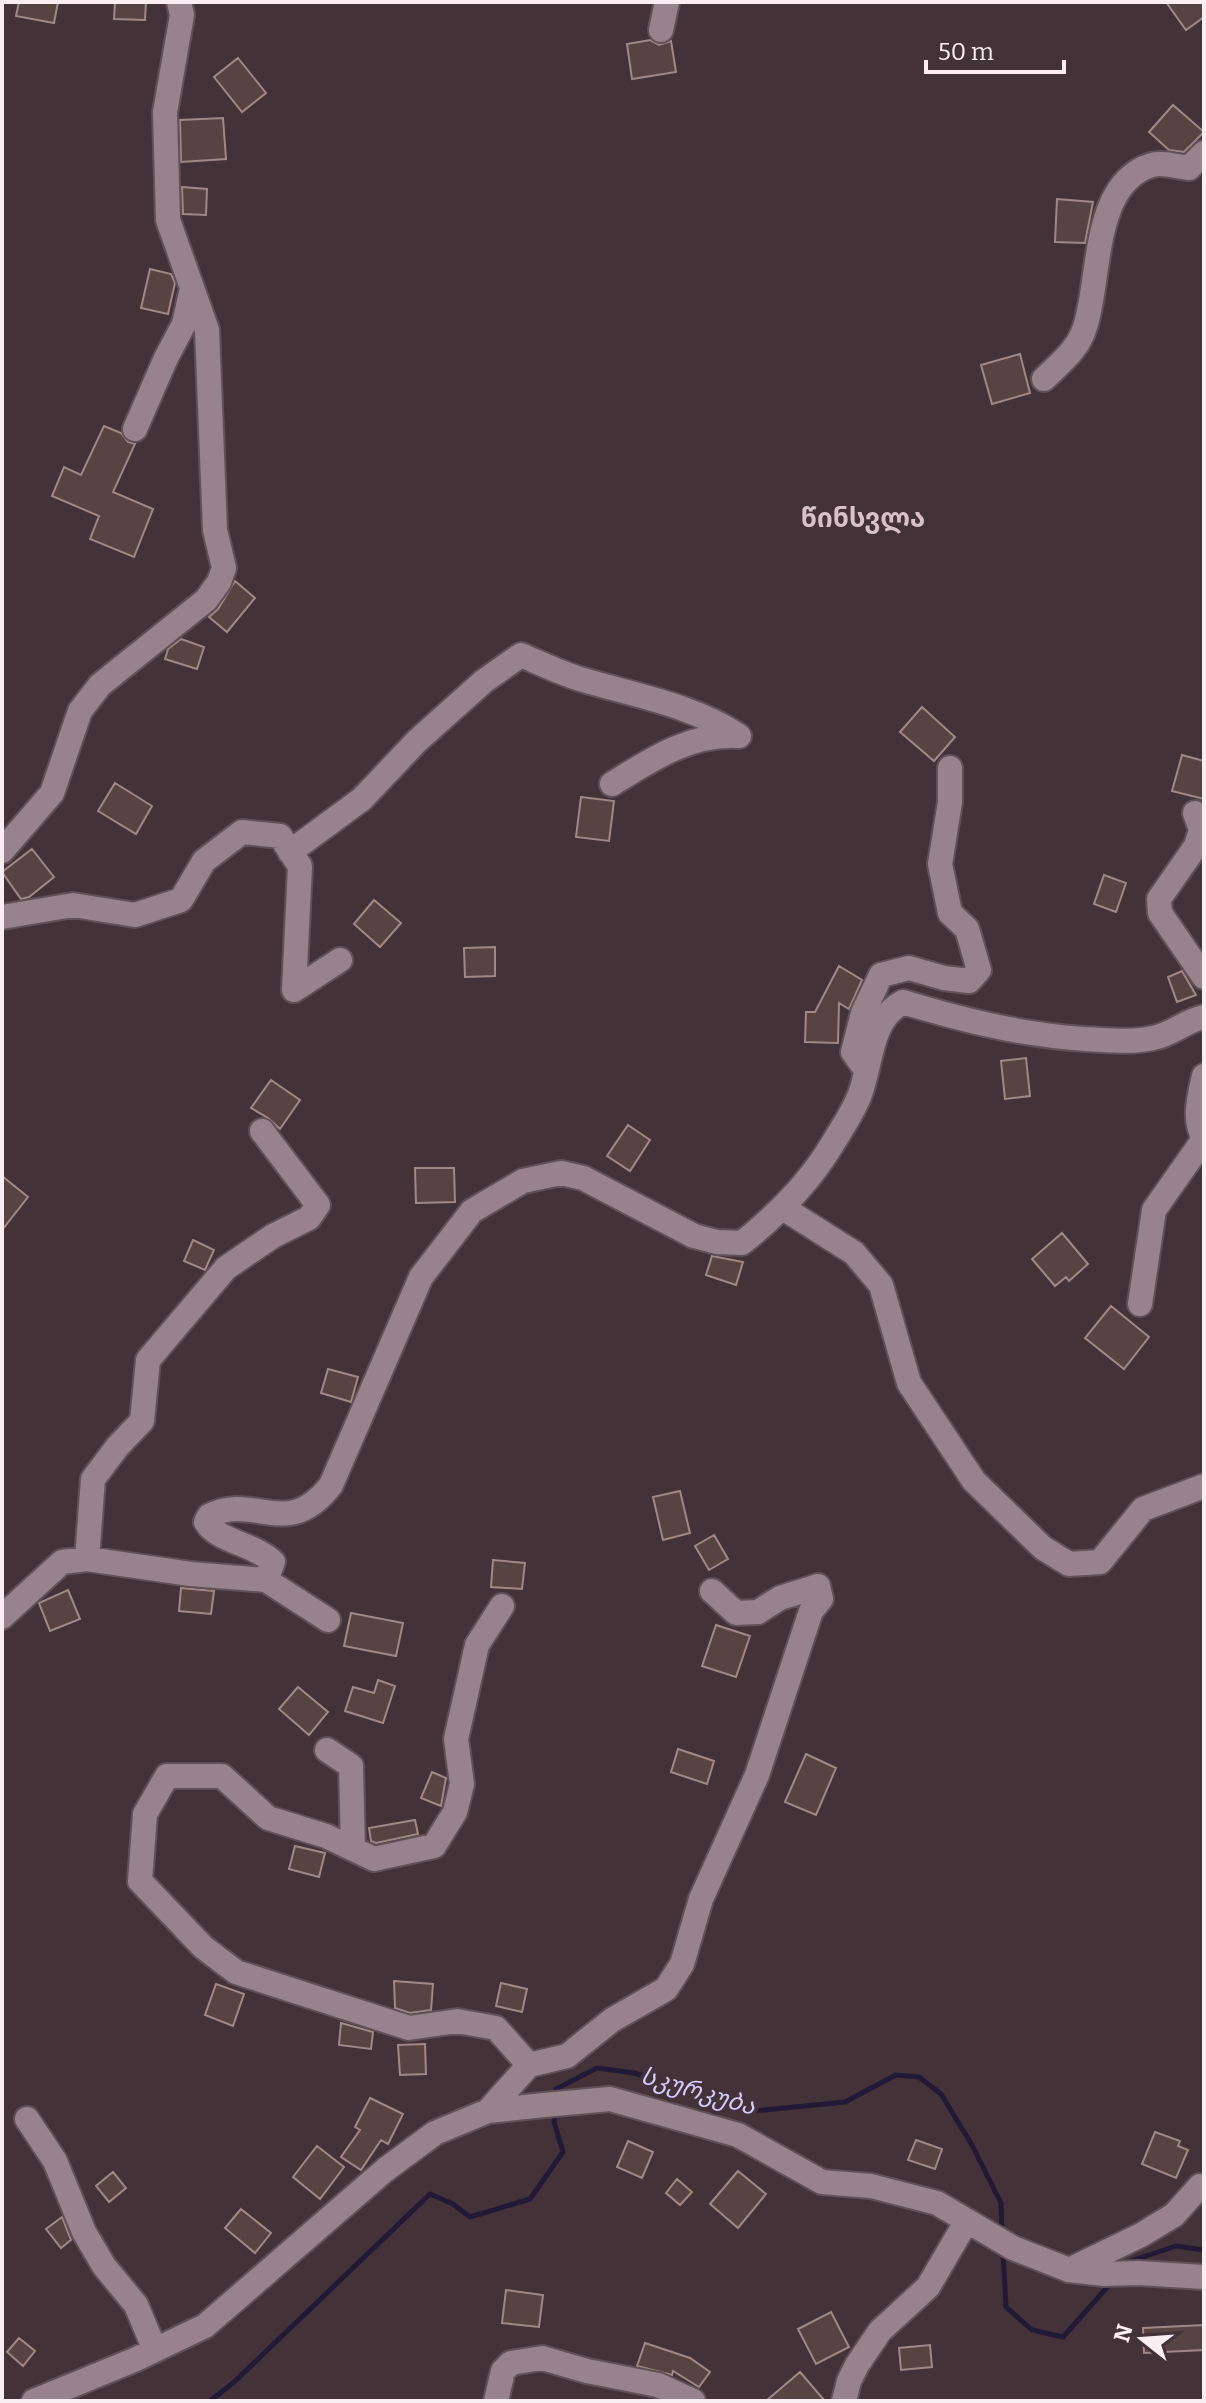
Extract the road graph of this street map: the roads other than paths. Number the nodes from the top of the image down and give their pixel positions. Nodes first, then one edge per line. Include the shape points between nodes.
1 (179, 2) edge
2 (667, 2) edge
3 (661, 30) dead end
4 (1204, 153) edge
5 (192, 288) junction
6 (1044, 379) dead end
7 (135, 429) dead end
8 (950, 768) dead end
9 (612, 784) dead end
10 (1195, 813) dead end
11 (2, 851) edge
12 (290, 852) junction
13 (2, 917) edge
14 (340, 960) dead end
15 (1204, 977) edge
16 (1204, 1017) edge
17 (866, 1070) junction
18 (1204, 1076) edge
19 (262, 1131) dead end
20 (1204, 1139) edge
21 (783, 1208) junction
22 (1140, 1304) dead end
23 (1204, 1486) edge
24 (87, 1559) junction
25 (266, 1580) junction
26 (712, 1591) dead end
27 (502, 1606) dead end
28 (2, 1617) edge
29 (328, 1620) dead end
30 (327, 1750) dead end
31 (353, 1849) junction
32 (529, 2065) junction
33 (488, 2111) junction
34 (27, 2119) dead end
35 (1200, 2186) dead end
36 (966, 2222) junction
37 (1069, 2270) junction
38 (1204, 2277) edge
39 (155, 2350) junction
40 (34, 2401) edge
41 (496, 2401) edge
42 (693, 2401) edge
43 (844, 2401) edge

1 - 5 street via 182,15 165,112 168,220
2 - 3 street
4 - 6 street via 1189,168 1153,164 1129,179 1108,209 1086,326 1076,347
5 - 7 street via 184,324
5 - 11 street via 207,330 215,530 224,568 206,600 100,685 80,711 52,793
8 - 17 street via 940,864 950,913 967,929 979,970 969,981 909,968 881,975 853,1052
9 - 12 street via 668,749 721,735 739,736 654,699 576,678 521,655 417,741 362,799
10 - 15 street via 1201,830 1196,846 1159,899 1160,913
12 - 13 street via 280,836 242,832 204,861 181,900 135,915 73,905
12 - 14 street via 300,866 294,990
16 - 17 street via 1153,1038 1109,1041 985,1025 903,1002 889,1009
17 - 21 street via 860,1095 832,1146
18 - 20 street via 1197,1106
19 - 24 street via 318,1205 309,1218 226,1268 148,1360 142,1421 93,1479
20 - 22 street via 1154,1210
21 - 23 street via 854,1253 881,1285 909,1383 974,1481 1043,1548 1069,1564 1100,1562 1143,1509
21 - 25 street via 742,1243 717,1242 694,1236 583,1178 561,1173 523,1181 472,1211 421,1277 331,1485 318,1502 306,1510 283,1513 219,1510 209,1516 210,1529 273,1562
24 - 25 street
24 - 28 street via 62,1562
25 - 29 street
26 - 32 street via 736,1613 758,1612 780,1598 818,1586 821,1599 811,1611 757,1775 701,1899 682,1964 666,1989 612,2020 567,2056
27 - 31 street via 477,1645 456,1739 462,1784 455,1812 441,1835 434,1846 374,1859
30 - 31 street via 351,1766
31 - 32 street via 268,1818 222,1776 167,1776 145,1814 140,1881 203,1947 236,1972 409,2028 457,2021 496,2028
32 - 33 street
33 - 36 street via 610,2099 738,2135 822,2182 871,2186 937,2203
33 - 39 street via 435,2133 205,2326
34 - 39 street via 55,2161 84,2232 136,2305
35 - 37 street via 1174,2215
36 - 37 street
36 - 43 street via 928,2287 880,2331 849,2381
37 - 38 street
39 - 40 street
41 - 42 street via 503,2371 511,2363 542,2358 658,2385

